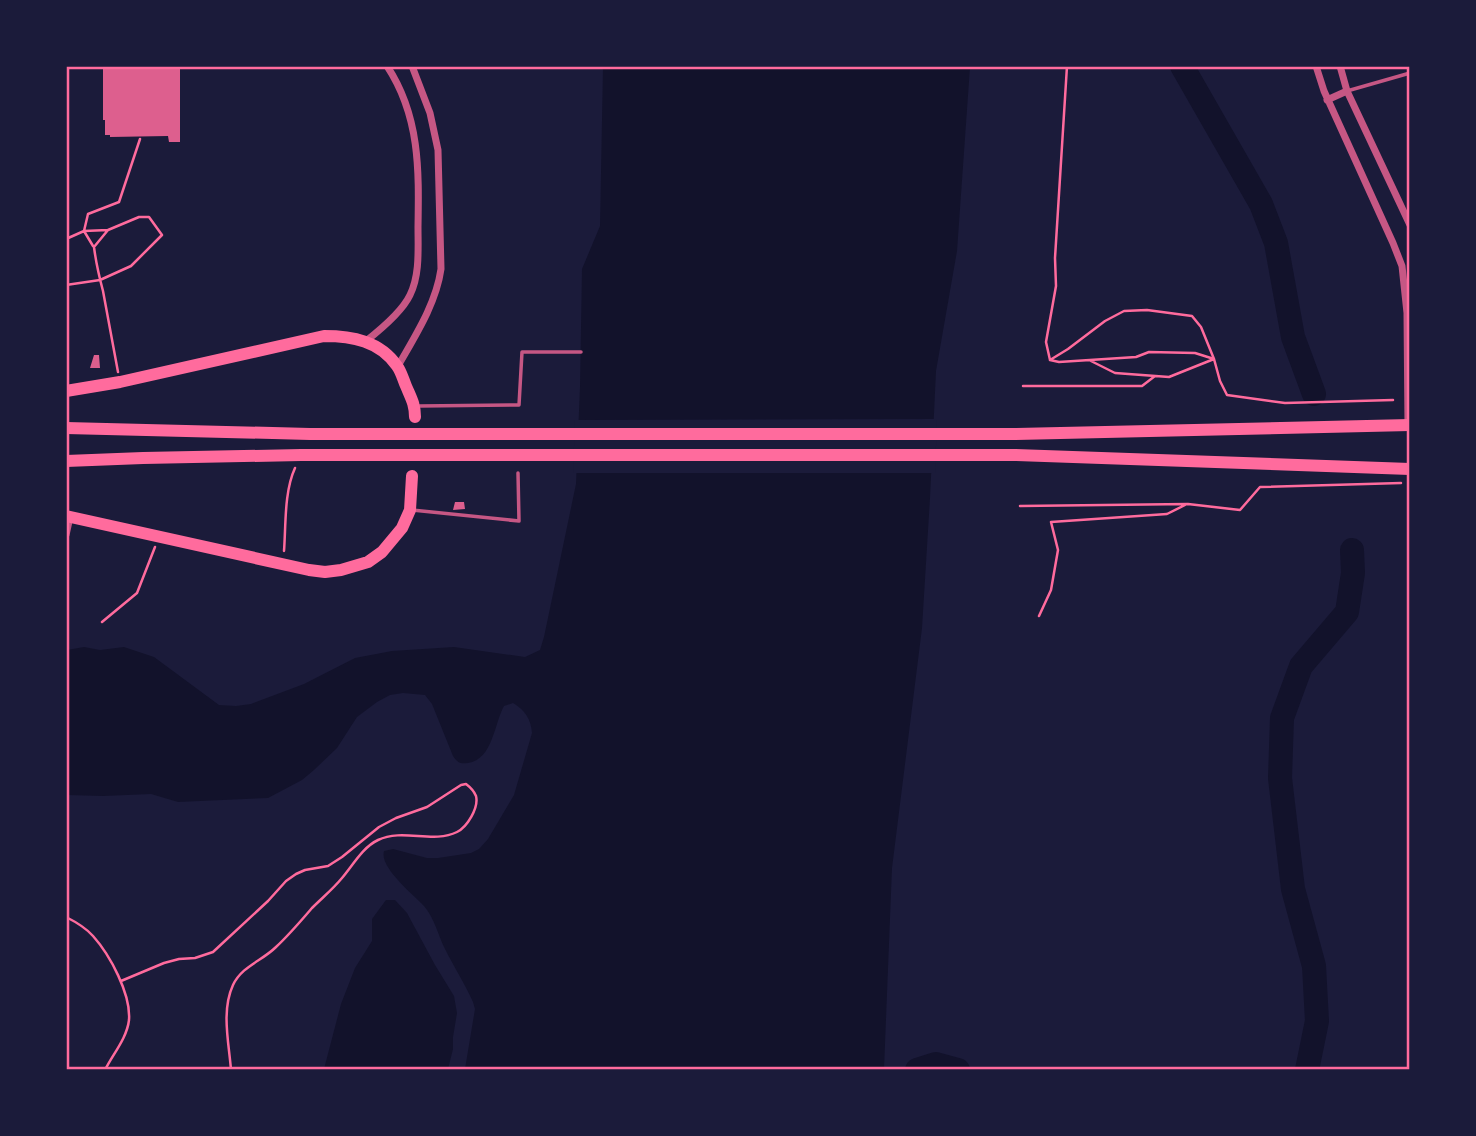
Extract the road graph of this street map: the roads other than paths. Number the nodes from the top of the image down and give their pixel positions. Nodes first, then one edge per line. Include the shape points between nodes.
1 (387, 66) edge
2 (412, 66) edge
3 (1316, 66) edge
4 (1339, 66) edge
5 (1409, 73) edge
6 (1347, 91) junction
7 (1327, 100) junction
8 (1409, 225) edge
9 (366, 341) junction
10 (581, 352) dead end
11 (398, 366) junction
12 (66, 390) edge
13 (415, 412) joint
14 (1409, 427) edge
15 (66, 428) edge
16 (66, 461) edge
17 (1409, 469) edge
18 (518, 473) dead end
19 (412, 476) dead end
20 (410, 510) junction
21 (68, 516) edge
22 (66, 536) edge

1 - 9 street via 404,96 414,132 419,166 418,249 409,299
2 - 11 street via 439,150 441,269 432,302
3 - 7 street
4 - 6 street
5 - 6 lane
6 - 7 street
6 - 8 street
7 - 14 street via 1402,266
9 - 11 highway
9 - 12 highway via 324,336
10 - 13 lane via 522,352 519,405
11 - 13 highway
14 - 15 highway via 1015,434 310,434
16 - 17 highway via 1015,455
18 - 20 lane via 519,521
19 - 20 highway
20 - 21 highway via 382,552 368,562 325,572
21 - 22 street

